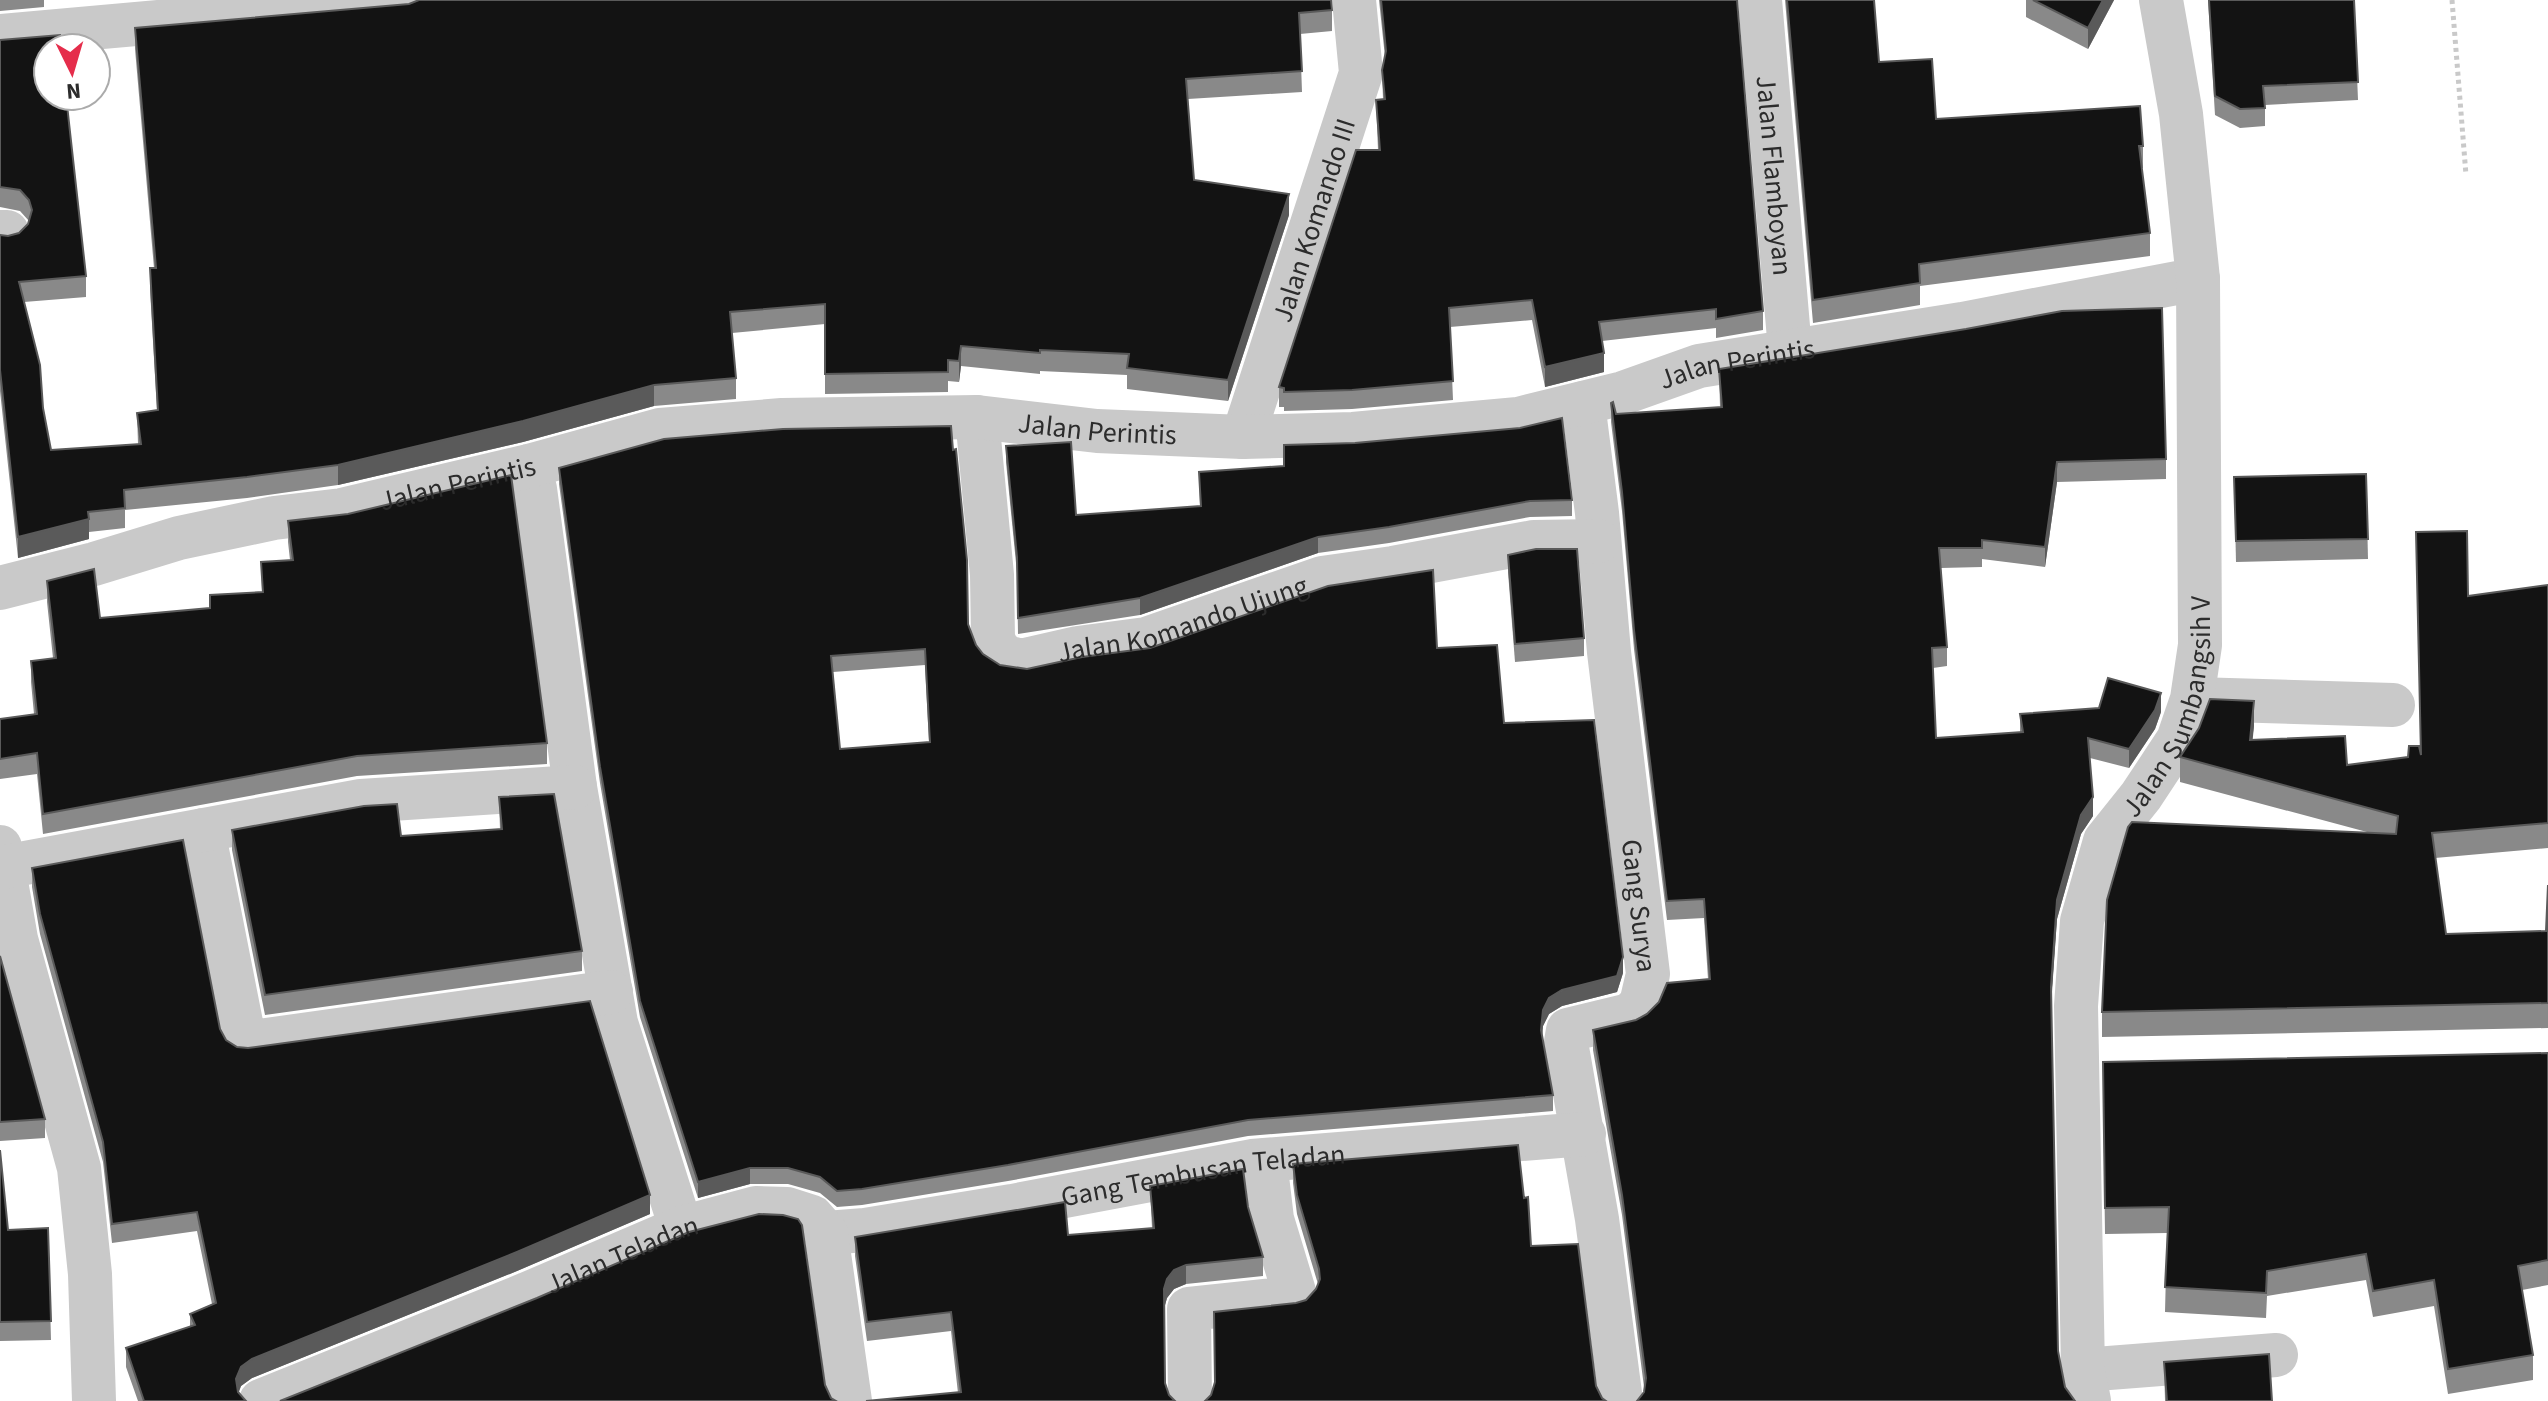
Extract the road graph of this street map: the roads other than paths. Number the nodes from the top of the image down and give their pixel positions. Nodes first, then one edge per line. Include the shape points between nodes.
1 (406, 0) edge
2 (1354, 0) edge
3 (1760, 0) edge
4 (2161, 0) edge
5 (0, 36) edge
6 (2198, 279) junction
7 (1790, 350) junction
8 (1583, 403) junction
9 (977, 417) junction
10 (1243, 437) junction
11 (529, 466) junction
12 (1599, 541) junction
13 (0, 588) edge
14 (2192, 699) junction
15 (2393, 705) dead end
16 (575, 787) junction
17 (203, 830) junction
18 (1, 857) edge
19 (611, 992) junction
20 (1584, 1134) junction
21 (1265, 1160) junction
22 (681, 1228) junction
23 (826, 1233) junction
24 (2276, 1355) dead end
25 (2086, 1385) edge
26 (94, 1401) edge
27 (261, 1401) edge
28 (850, 1401) edge
29 (1190, 1401) edge
30 (1621, 1401) edge

1 - 5 street
2 - 10 street, Jalan Komando III via 1361,73
3 - 7 street, Jalan Flamboyan
4 - 6 street, Jalan Sumbangsih V via 2181,114
6 - 7 street, Jalan Perintis
6 - 14 street, Jalan Sumbangsih V via 2200,645
7 - 8 street, Jalan Perintis via 1699,366
8 - 10 street, Jalan Perintis via 1518,419 1353,434
8 - 12 street, Gang Surya
9 - 10 street, Jalan Perintis via 1097,431
9 - 11 street, Jalan Perintis via 782,420 660,430
9 - 12 street, Jalan Komando Ujung via 993,639 998,650 1021,661 1146,639 1322,578 1534,542
11 - 13 street, Jalan Perintis via 342,510 214,530
11 - 16 street
12 - 20 street, Gang Surya via 1648,974 1641,1004 1630,1015 1568,1030
14 - 15 street
14 - 25 street, Jalan Sumbangsih V via 2178,740 2105,841 2082,921 2076,1006 2098,1063
16 - 17 street via 361,801
16 - 19 street
17 - 18 street
17 - 19 street via 245,1043
18 - 26 street via 16,939 79,1168 90,1274
19 - 22 street via 616,1023
20 - 21 street, Gang Tembusan Teladan
20 - 30 street, Gang Surya
21 - 23 street, Gang Tembusan Teladan
21 - 29 street via 1272,1219 1295,1295 1189,1309
22 - 23 street, Jalan Teladan via 756,1208 787,1209 812,1217
22 - 27 street, Jalan Teladan
23 - 28 street
24 - 25 street

